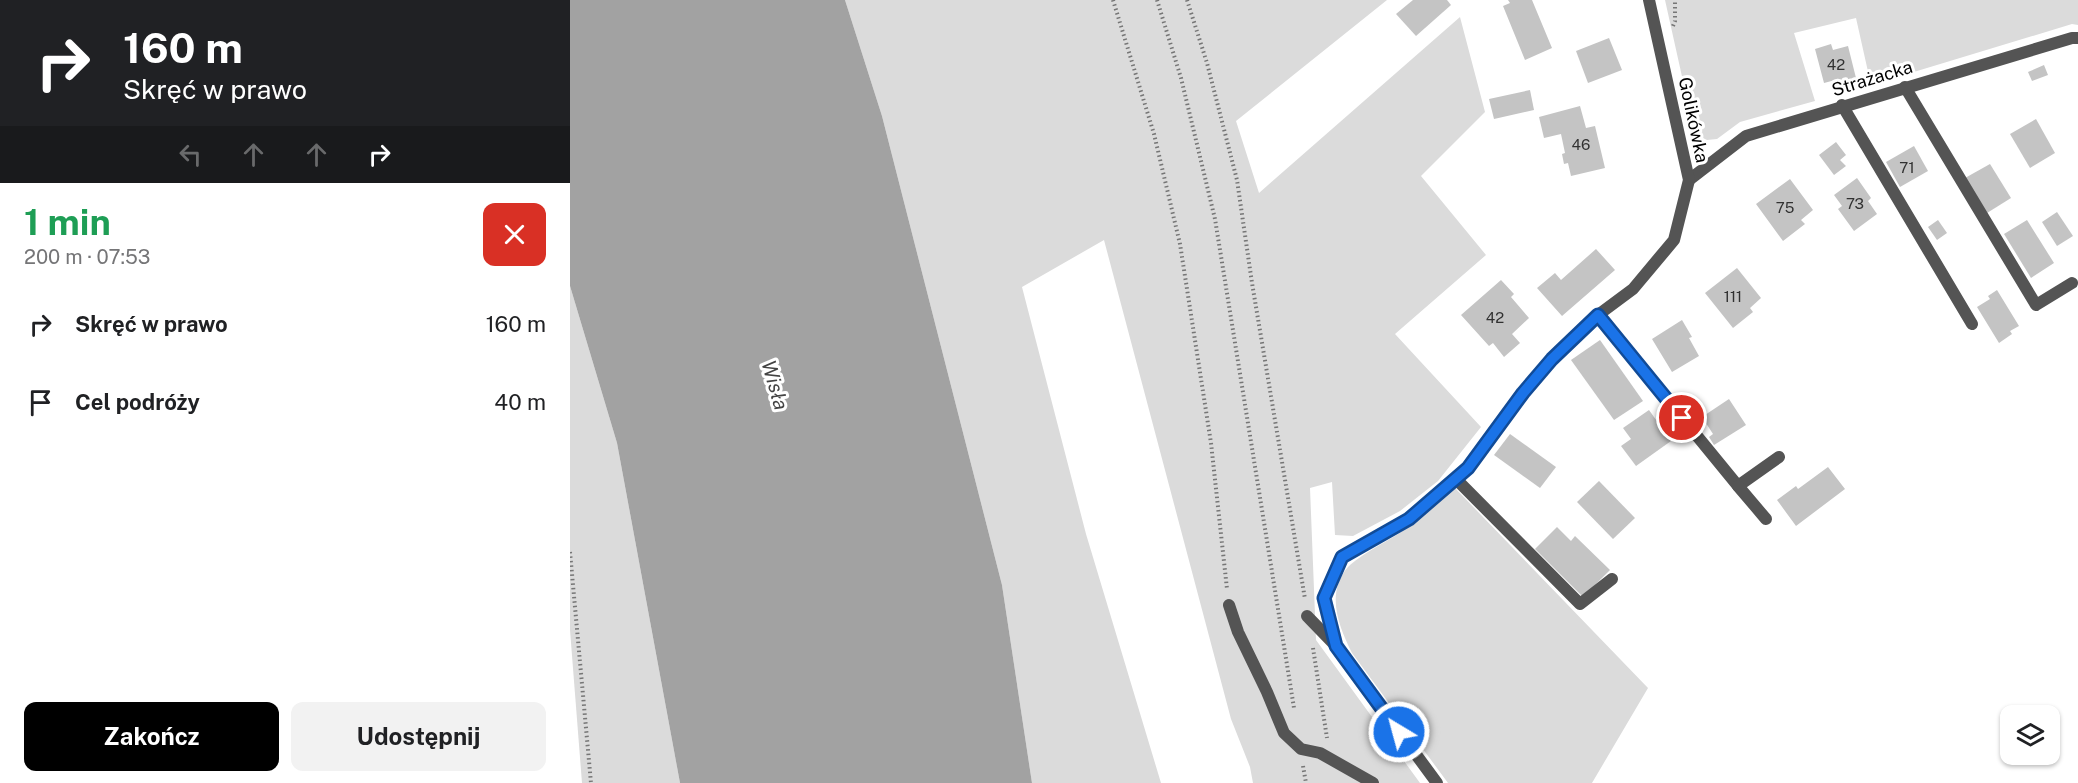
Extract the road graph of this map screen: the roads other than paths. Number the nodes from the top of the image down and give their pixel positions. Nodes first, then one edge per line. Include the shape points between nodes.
1 (1649, 0) edge
2 (2078, 38) edge
3 (1905, 87) junction
4 (1842, 105) junction
5 (1689, 180) junction
6 (2072, 283) dead end
7 (1598, 315) junction
8 (1972, 324) dead end
9 (1779, 457) dead end
10 (1456, 479) junction
11 (1738, 486) junction
12 (1766, 519) dead end
13 (1612, 579) dead end
14 (1229, 605) road end
15 (1307, 616) road end
16 (1336, 646) junction
17 (1373, 783) edge
18 (1437, 783) edge

1 - 5 street, Golikówka
2 - 3 street, Strażacka
3 - 4 street, Strażacka
3 - 6 street via 2036,305
4 - 5 street, Strażacka via 1746,136
4 - 8 street
5 - 7 street, Golikówka via 1674,240 1633,289
7 - 10 street, Golikówka via 1552,359
7 - 11 street
9 - 11 street
10 - 13 street via 1580,604
10 - 16 street, Golikówka via 1409,519 1342,557 1324,598
11 - 12 street
14 - 17 street via 1284,733 1300,749 1320,753
15 - 16 street
16 - 18 street, Golikówka

